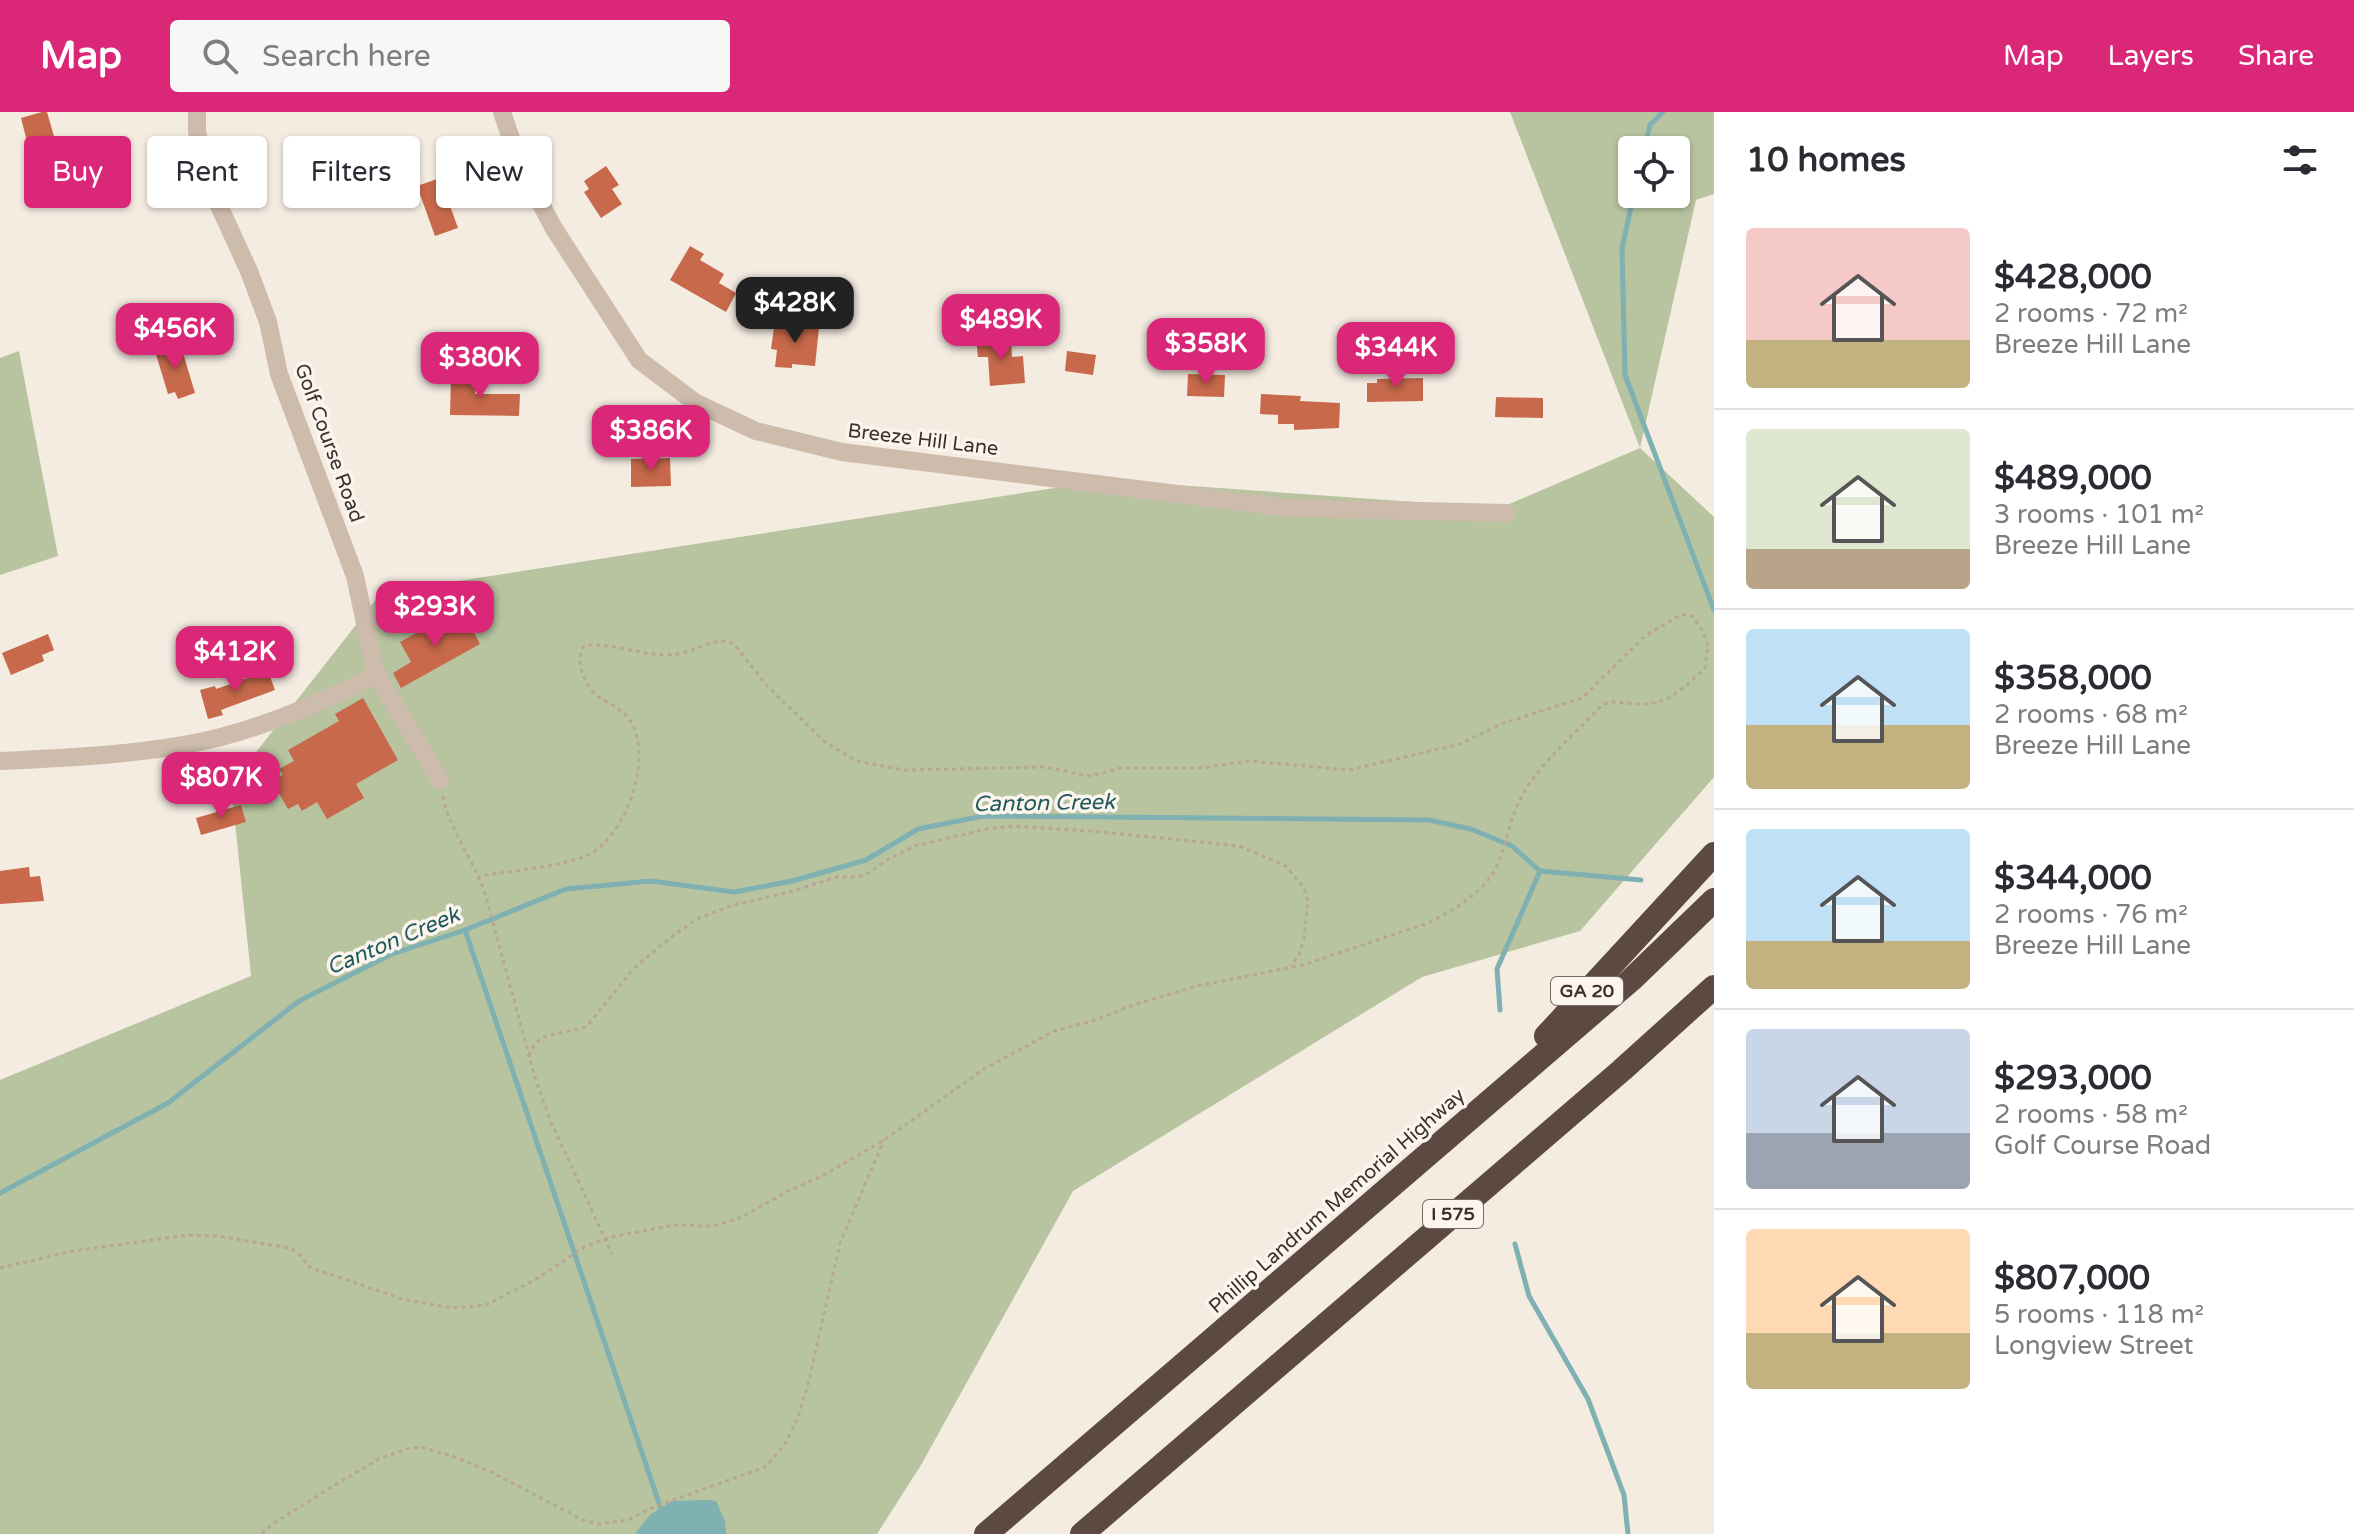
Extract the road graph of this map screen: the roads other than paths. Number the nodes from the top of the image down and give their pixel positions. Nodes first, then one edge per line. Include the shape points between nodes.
1 (197, 112) edge
2 (502, 112) edge
3 (1507, 513) dead end
4 (376, 674) junction
5 (0, 761) edge
6 (440, 780) road end
7 (1714, 854) edge
8 (1714, 900) edge
9 (1711, 990) edge
10 (1460, 1128) junction
11 (986, 1534) edge
12 (1082, 1534) edge

1 - 4 street, Golf Course Road via 209,184 268,322 279,374 355,576
2 - 3 street, Breeze Hill Lane via 519,162 553,227 639,360 696,403 756,431 842,452 1289,508
4 - 5 street via 221,737
4 - 6 street, Golf Course Road
7 - 10 highway, GA 20
8 - 10 highway, Phillip Landrum Memorial Highway via 1631,980
9 - 12 highway, I 575
10 - 11 highway, Phillip Landrum Memorial Highway

